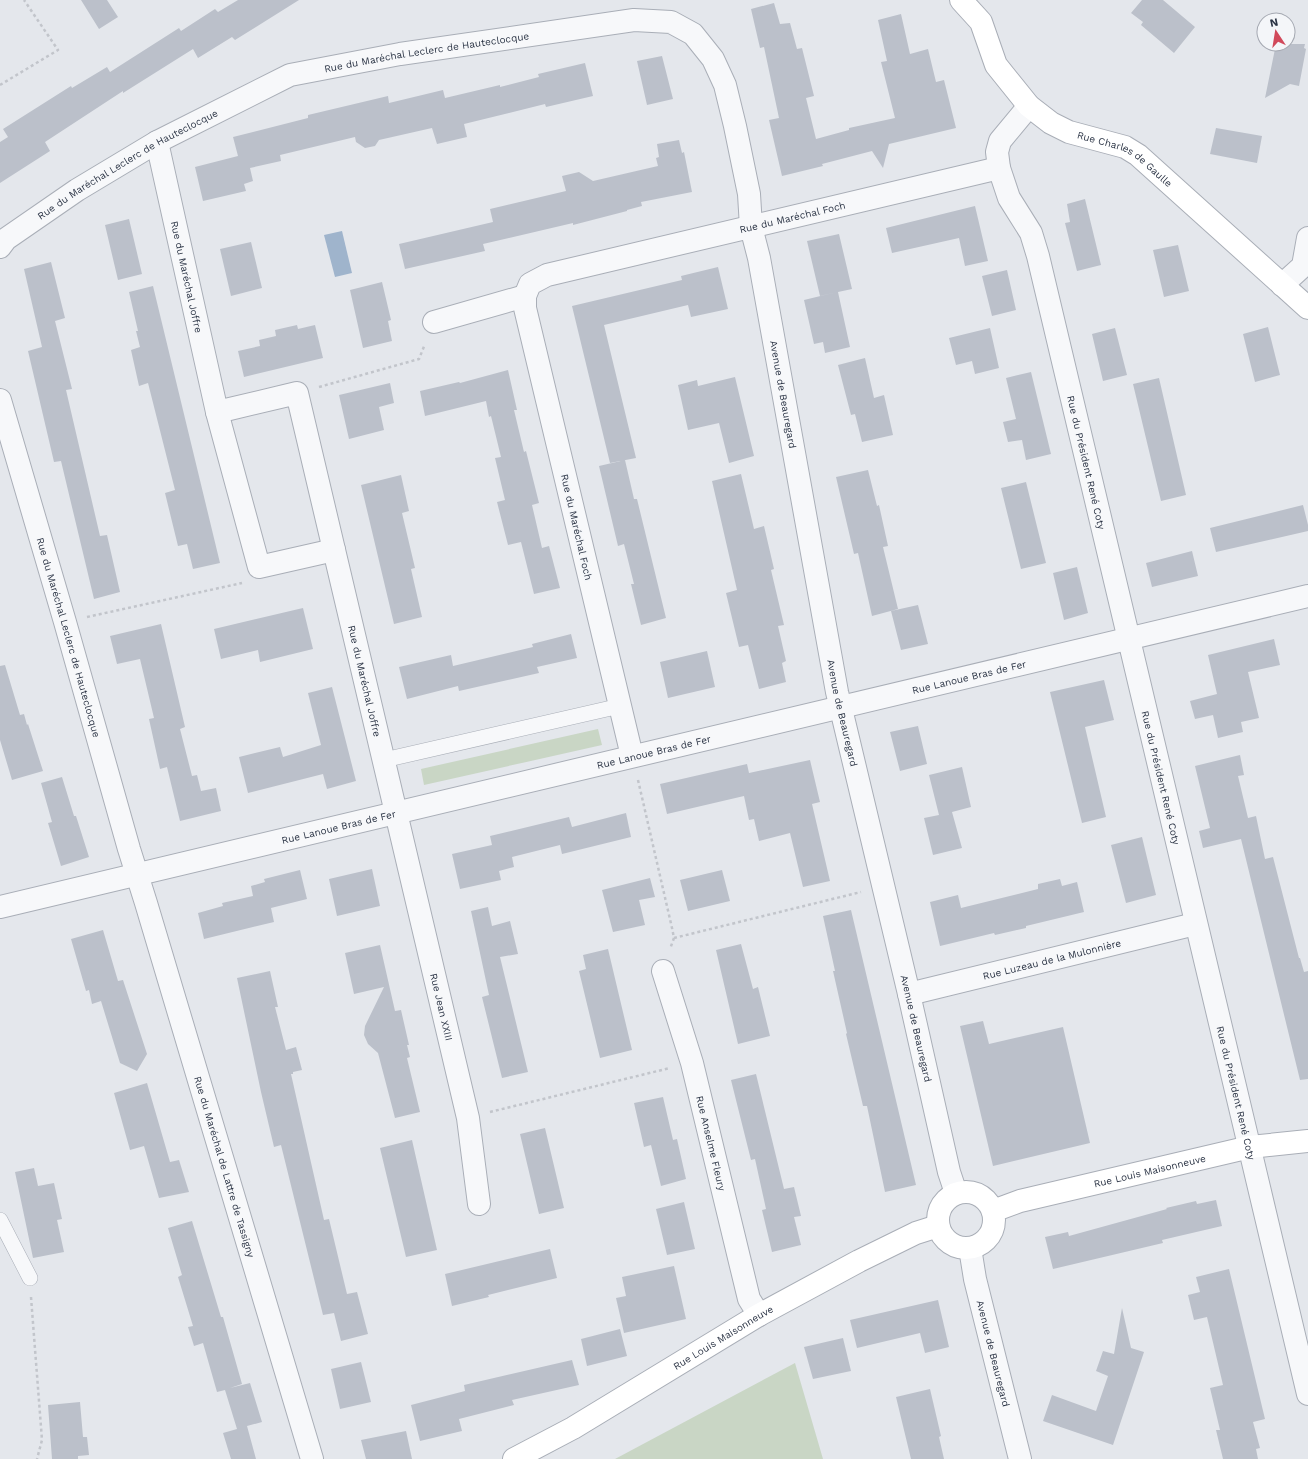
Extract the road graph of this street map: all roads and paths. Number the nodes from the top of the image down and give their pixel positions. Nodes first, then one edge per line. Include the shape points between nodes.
1 (24, 0) edge
2 (961, 0) edge
3 (0, 86) edge
4 (1030, 106) junction
5 (156, 142) junction
6 (999, 168) junction
7 (751, 227) junction
8 (1308, 238) edge
9 (0, 247) edge
10 (1282, 285) junction
11 (525, 296) junction
12 (1308, 308) edge
13 (434, 322) joint
14 (297, 392) junction
15 (0, 400) edge
16 (217, 412) junction
17 (334, 550) junction
18 (259, 567) junction
19 (1308, 596) edge
20 (65, 622) junction
21 (1128, 638) junction
22 (620, 706) junction
23 (841, 708) junction
24 (632, 756) junction
25 (384, 760) junction
26 (396, 812) junction
27 (137, 874) junction
28 (884, 886) junction
29 (0, 907) edge
30 (1195, 924) junction
31 (674, 938) junction
32 (663, 971) joint
33 (909, 994) junction
34 (692, 1063) junction
35 (468, 1118) junction
36 (1308, 1141) edge
37 (1250, 1147) junction
38 (956, 1193) junction
39 (479, 1204) dead end
40 (993, 1211) junction
41 (0, 1220) edge
42 (938, 1226) junction
43 (970, 1248) junction
44 (30, 1278) joint
45 (759, 1316) junction
46 (1308, 1394) edge
47 (37, 1459) edge
48 (312, 1459) edge
49 (514, 1459) edge
50 (1020, 1459) edge

1 - 3 path via 58,50
2 - 4 street, Rue Charles de Gaulle via 981,22 996,65
4 - 6 street via 1000,141
4 - 10 street, Rue Charles de Gaulle via 1051,123 1069,132 1125,147 1138,155
5 - 7 street, Rue du Maréchal Leclerc de Hauteclocque via 290,75 400,54 568,29 634,20 671,22 693,34 713,59 725,85 749,194
5 - 9 street, Rue du Maréchal Leclerc de Hauteclocque via 77,190 6,239
5 - 16 street, Rue du Maréchal Joffre
6 - 7 street, Rue du Maréchal Foch
6 - 21 street, Rue du Président René Coty via 1009,198 1031,233 1038,256
7 - 11 street, Rue du Maréchal Foch via 547,275 530,284
7 - 23 street, Avenue de Beauregard via 759,258
8 - 10 street via 1303,266
10 - 12 street, Rue Charles de Gaulle
11 - 13 street
11 - 22 street, Rue du Maréchal Foch via 525,308
13 - 14 path via 420,359
14 - 16 street
14 - 17 street, Rue du Maréchal Joffre
15 - 20 street, Rue du Maréchal Leclerc de Hauteclocque
16 - 18 street, Rue du Maréchal Joffre
17 - 18 street
17 - 25 street, Rue du Maréchal Joffre
18 - 20 path via 247,582
19 - 21 street, Rue Lanoue Bras de Fer
20 - 27 street, Rue du Maréchal Leclerc de Hauteclocque
21 - 23 street, Rue Lanoue Bras de Fer
21 - 30 street, Rue du Président René Coty
22 - 24 street, Rue du Maréchal Foch
22 - 25 lane
23 - 24 street, Rue Lanoue Bras de Fer
23 - 28 street, Avenue de Beauregard
24 - 26 street, Rue Lanoue Bras de Fer
24 - 31 path
25 - 26 street, Rue du Maréchal Joffre
26 - 27 street, Rue Lanoue Bras de Fer
26 - 35 street, Rue Jean XXIII
27 - 29 street, Rue Lanoue Bras de Fer
27 - 48 street, Rue du Maréchal de Lattre de Tassigny
28 - 31 path
28 - 33 street, Avenue de Beauregard
30 - 33 street, Rue Luzeau de la Mulonnière
30 - 37 street, Rue du Président René Coty
31 - 32 path
32 - 34 street, Rue Anselme Fleury
33 - 38 street, Avenue de Beauregard
34 - 35 path
34 - 45 street, Rue Anselme Fleury via 750,1299
35 - 39 street, Rue Jean XXIII
36 - 37 street, Rue Louis Maisonneuve
37 - 40 street, Rue Louis Maisonneuve via 1020,1201
37 - 46 street, Rue du Président René Coty
38 - 40 street via 974,1193 989,1203
38 - 42 street via 943,1203
40 - 43 street via 994,1227 990,1235 981,1244
41 - 44 lane
42 - 43 street via 947,1240 954,1245
42 - 45 street, Rue Louis Maisonneuve via 916,1233 866,1258
43 - 50 street, Avenue de Beauregard via 975,1279
44 - 47 path via 42,1440
45 - 49 street, Rue Louis Maisonneuve via 574,1428

